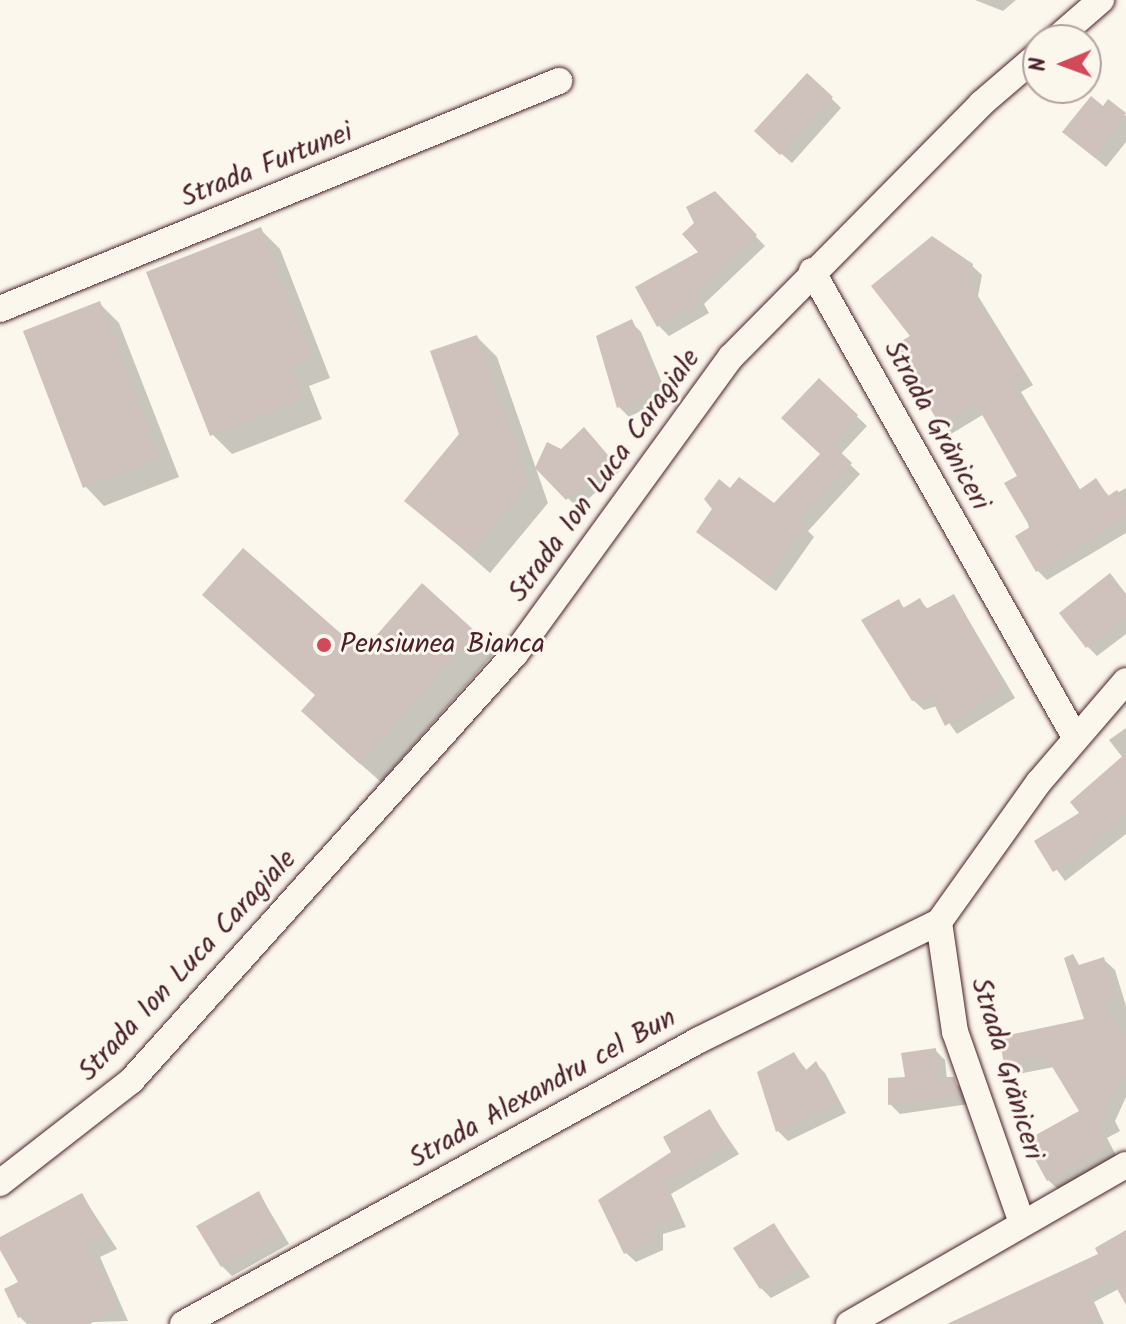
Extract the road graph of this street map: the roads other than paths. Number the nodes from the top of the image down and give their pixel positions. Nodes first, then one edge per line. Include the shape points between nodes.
1 (1101, 0) edge
2 (1073, 24) edge
3 (1022, 69) edge
4 (559, 81) dead end
5 (812, 271) junction
6 (0, 309) edge
7 (1126, 681) edge
8 (1075, 737) junction
9 (939, 922) junction
10 (1126, 1165) edge
11 (0, 1183) edge
12 (1022, 1223) junction
13 (183, 1324) edge
14 (849, 1324) edge

1 - 2 street
3 - 5 street, Strada Ion Luca Caragiale
4 - 6 street, Strada Furtunei
5 - 8 street, Strada Grăniceri
5 - 11 street, Strada Ion Luca Caragiale via 731,357 504,666 131,1081
7 - 8 street
8 - 9 street
9 - 12 street, Strada Grăniceri via 955,1032
9 - 13 street, Strada Alexandru cel Bun via 699,1040
10 - 12 street
12 - 14 street

